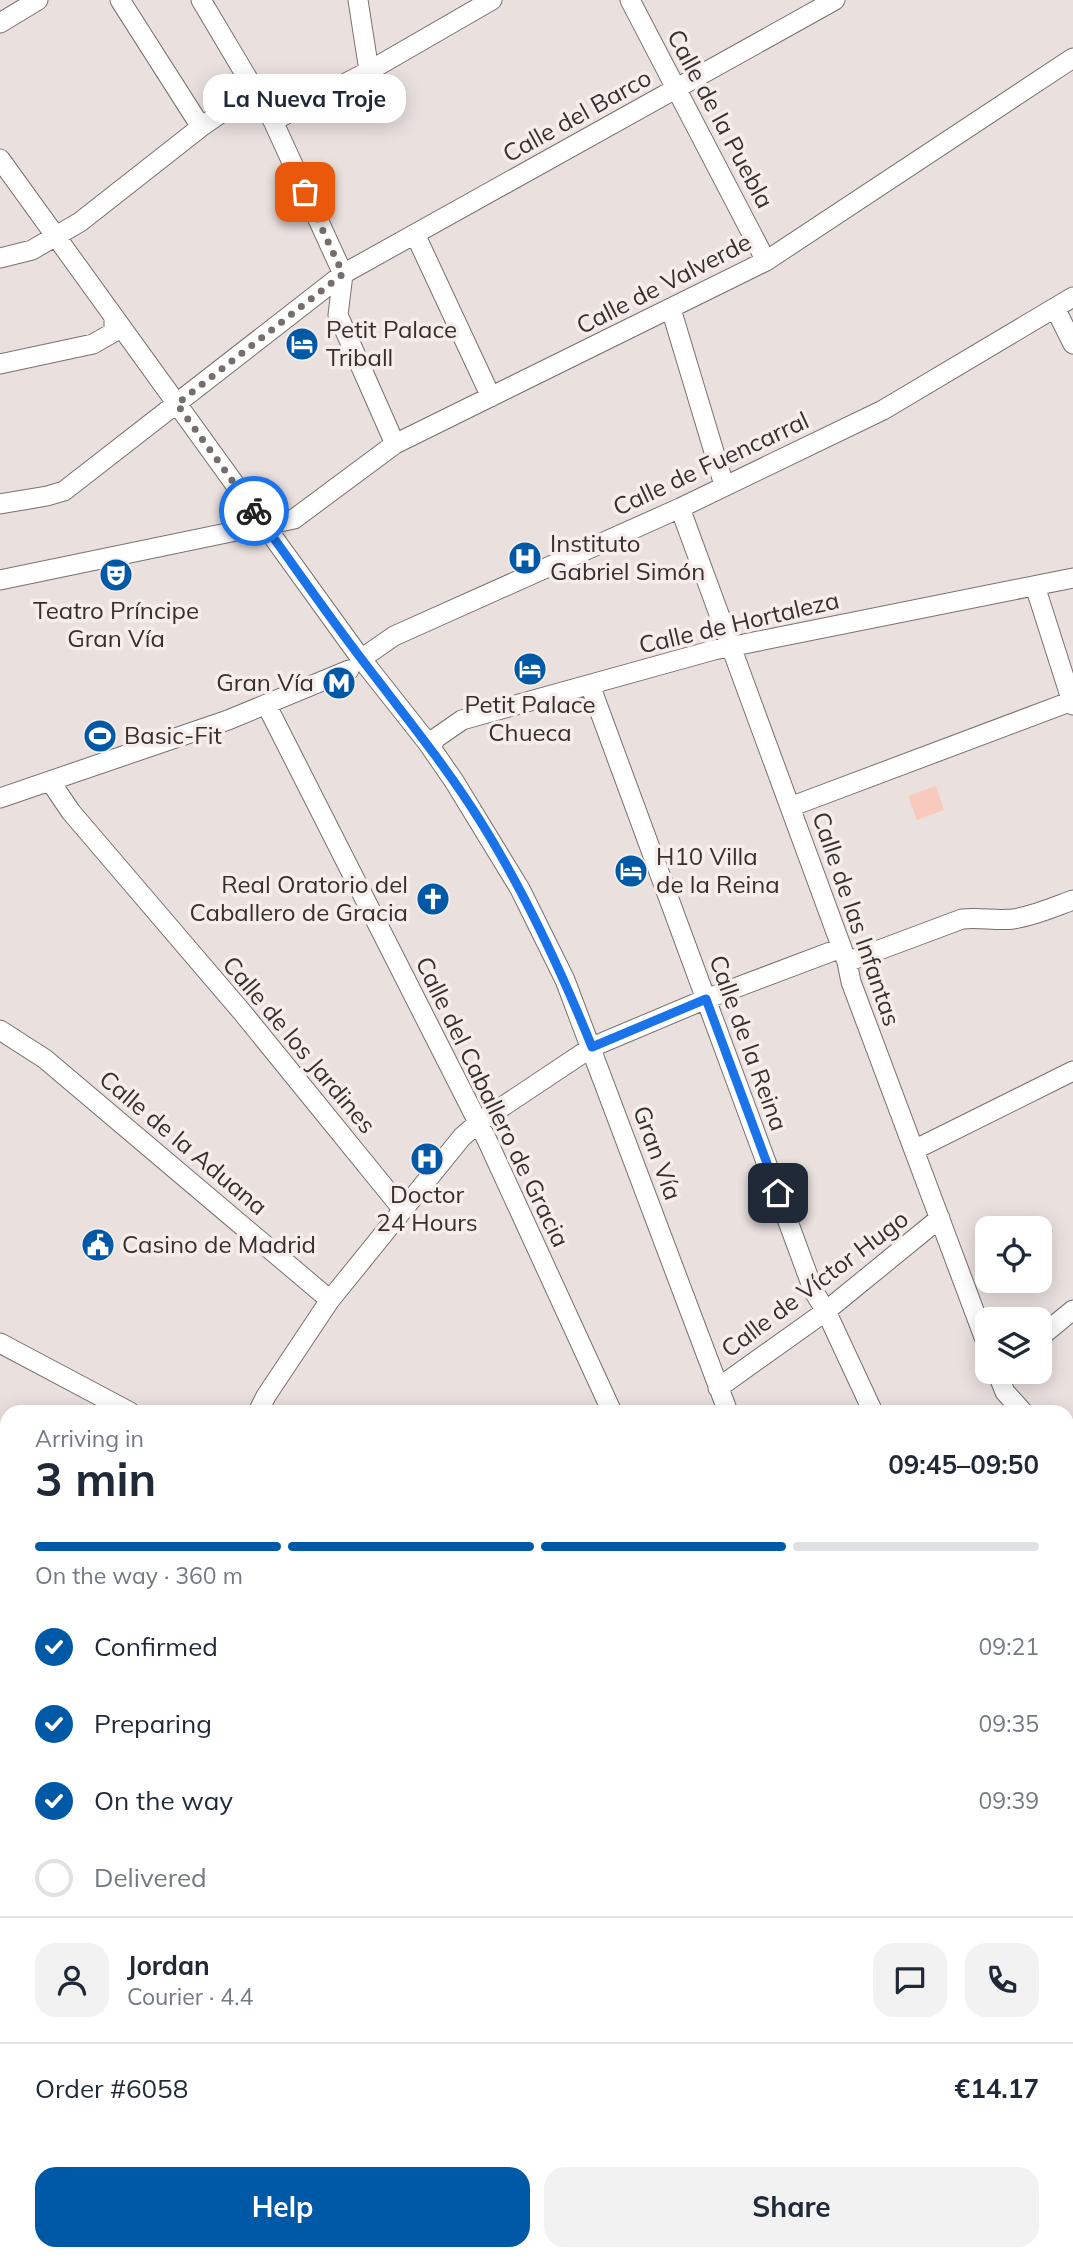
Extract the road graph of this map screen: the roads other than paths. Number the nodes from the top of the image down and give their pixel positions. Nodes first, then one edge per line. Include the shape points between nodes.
1 (38, 0) edge
2 (120, 0) edge
3 (201, 0) edge
4 (358, 0) edge
5 (492, 0) edge
6 (630, 0) edge
7 (835, 0) edge
8 (0, 23) edge
9 (1073, 58) edge
10 (369, 71) junction
11 (676, 88) junction
12 (254, 90) junction
13 (273, 121) junction
14 (201, 127) junction
15 (0, 159) edge
16 (415, 234) junction
17 (56, 237) junction
18 (0, 257) edge
19 (766, 261) junction
20 (343, 274) junction
21 (1073, 297) edge
22 (1055, 308) junction
23 (671, 309) junction
24 (114, 317) junction
25 (1073, 344) edge
26 (0, 364) edge
27 (491, 397) junction
28 (177, 404) junction
29 (395, 444) junction
30 (724, 485) junction
31 (0, 504) edge
32 (680, 508) junction
33 (264, 524) junction
34 (1073, 578) edge
35 (0, 580) edge
36 (1035, 586) junction
37 (732, 646) junction
38 (355, 664) junction
39 (590, 685) junction
40 (1072, 703) edge
41 (266, 704) junction
42 (430, 747) junction
43 (50, 781) junction
44 (0, 798) edge
45 (790, 807) junction
46 (1073, 900) edge
47 (844, 955) junction
48 (706, 999) junction
49 (0, 1030) edge
50 (592, 1047) junction
51 (1073, 1071) edge
52 (478, 1123) junction
53 (914, 1150) junction
54 (403, 1210) junction
55 (940, 1218) junction
56 (330, 1300) junction
57 (1073, 1310) edge
58 (826, 1311) junction
59 (975, 1313) edge
60 (1052, 1327) edge
61 (0, 1343) edge
62 (1002, 1384) edge
63 (719, 1388) junction
64 (117, 1405) edge
65 (262, 1405) edge
66 (609, 1405) edge
67 (725, 1405) edge
68 (870, 1405) edge
69 (1016, 1405) edge

1 - 8 street
2 - 14 street
3 - 12 street
4 - 10 street
5 - 10 street
6 - 11 street, Calle de la Puebla
7 - 11 street, Calle del Barco
9 - 19 street, Calle de Valverde
10 - 13 street
11 - 16 street, Calle del Barco
11 - 19 street, Calle de la Puebla
12 - 13 street
12 - 14 street
13 - 20 street
14 - 17 street
15 - 17 street, Gran Vía
16 - 20 street, Calle del Barco
16 - 27 street
17 - 18 street via 32,250
17 - 24 street, Gran Vía
19 - 23 street, Calle de Valverde
20 - 28 street, Calle del Barco
20 - 29 street via 338,315
21 - 22 street, Calle de Fuencarral
22 - 25 street
22 - 30 street, Calle de Fuencarral via 883,410
23 - 27 street, Calle de Valverde
23 - 30 street
24 - 26 street via 114,332 93,344
24 - 28 street, Gran Vía
27 - 29 street, Calle de Valverde
28 - 31 street, Calle del Barco via 64,491
28 - 33 street, Gran Vía
29 - 33 street, Calle de Valverde via 294,519
30 - 32 street, Calle de Fuencarral
32 - 37 street, Calle de las Infantas
32 - 38 street, Calle de Fuencarral via 397,634
33 - 35 street, Calle de Valverde
33 - 38 street, Gran Vía
34 - 36 street, Calle de Hortaleza
36 - 37 street, Calle de Hortaleza
36 - 40 street
37 - 39 street, Calle de Hortaleza
37 - 45 street, Calle de las Infantas
38 - 41 street, Calle de Fuencarral
38 - 42 street, Gran Vía
39 - 42 street, Calle de Hortaleza via 462,720
39 - 48 street, Calle de la Reina
40 - 45 street
41 - 43 street, Calle de Fuencarral
41 - 52 street, Calle del Caballero de Gracia
42 - 50 street, Gran Vía via 520,889
43 - 44 street, Calle de Fuencarral
43 - 54 street, Calle de los Jardines
45 - 47 street, Calle de las Infantas
46 - 47 street via 1010,920 962,919
47 - 48 street
47 - 53 street, Calle de las Infantas
48 - 50 street
48 - 58 street, Calle de la Reina via 814,1292
49 - 56 street, Calle de la Aduana via 46,1059
50 - 52 street
50 - 63 street, Gran Vía
51 - 53 street
52 - 54 street
52 - 66 street, Calle del Caballero de Gracia
53 - 55 street, Calle de las Infantas
54 - 56 street
55 - 58 street, Calle de Víctor Hugo
55 - 59 street, Calle de las Infantas
56 - 65 street
57 - 60 street
58 - 63 street, Calle de Víctor Hugo
58 - 68 street, Calle de la Reina
61 - 64 street
62 - 69 street
63 - 67 street, Gran Vía

